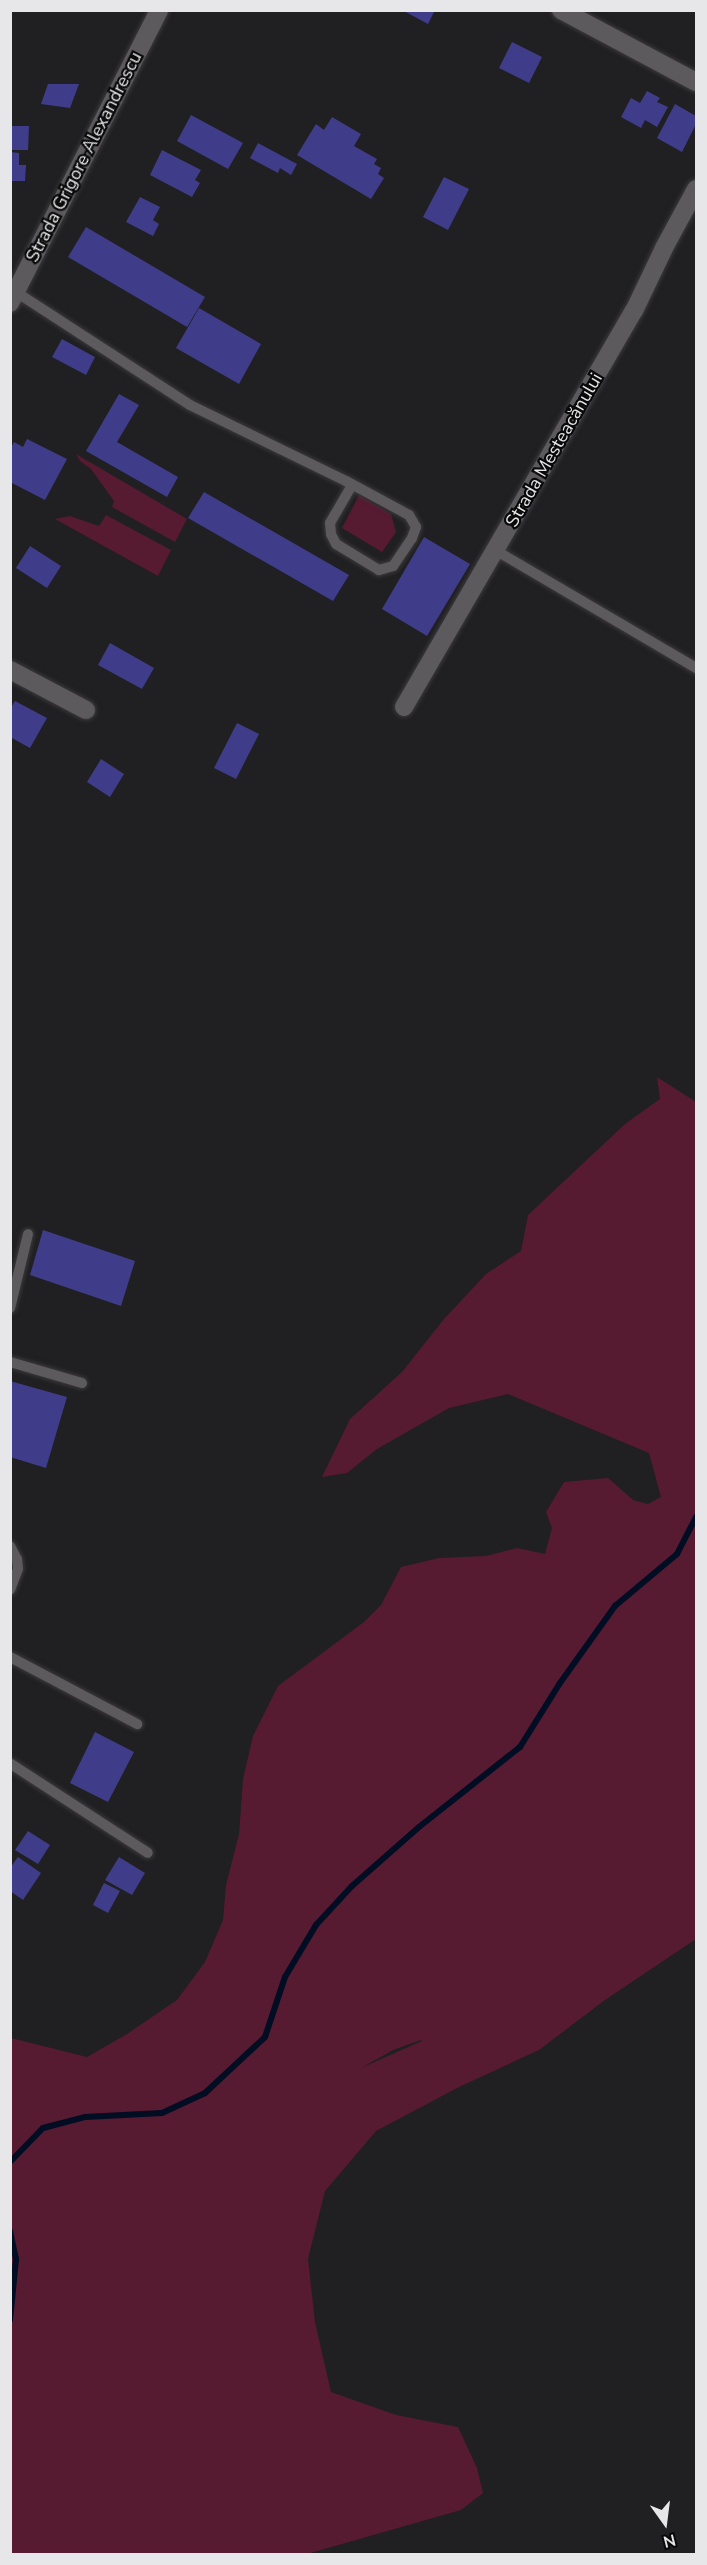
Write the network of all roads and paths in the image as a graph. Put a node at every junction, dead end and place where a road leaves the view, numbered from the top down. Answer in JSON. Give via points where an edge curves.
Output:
{"nodes":[{"id":1,"x":159,"y":10,"type":"edge"},
{"id":2,"x":561,"y":10,"type":"edge"},
{"id":3,"x":696,"y":82,"type":"edge"},
{"id":4,"x":696,"y":189,"type":"edge"},
{"id":5,"x":13,"y":298,"type":"edge"},
{"id":6,"x":352,"y":485,"type":"junction"},
{"id":7,"x":495,"y":550,"type":"junction"},
{"id":8,"x":696,"y":668,"type":"edge"},
{"id":9,"x":10,"y":670,"type":"edge"},
{"id":10,"x":404,"y":706,"type":"dead end"},
{"id":11,"x":86,"y":710,"type":"dead end"},
{"id":12,"x":28,"y":1234,"type":"dead end"},
{"id":13,"x":10,"y":1308,"type":"edge"},
{"id":14,"x":10,"y":1362,"type":"edge"},
{"id":15,"x":82,"y":1383,"type":"dead end"},
{"id":16,"x":10,"y":1546,"type":"edge"},
{"id":17,"x":10,"y":1590,"type":"edge"},
{"id":18,"x":10,"y":1657,"type":"edge"},
{"id":19,"x":137,"y":1724,"type":"dead end"},
{"id":20,"x":11,"y":1765,"type":"edge"},
{"id":21,"x":148,"y":1853,"type":"dead end"}],
"edges":[{"from":1,"to":5,"type":"street","name":"Strada Grigore Alexandrescu"},
{"from":2,"to":3,"type":"street"},
{"from":4,"to":7,"type":"street","name":"Strada Mesteacănului","via":[[634,311]]},
{"from":5,"to":6,"type":"lane","via":[[190,405]]},
{"from":6,"to":6,"type":"lane","via":[[409,515],[416,527],[393,566],[379,570],[336,544],[330,523]]},
{"from":7,"to":8,"type":"lane"},
{"from":7,"to":10,"type":"street","name":"Strada Mesteacănului"},
{"from":9,"to":11,"type":"street"},
{"from":12,"to":13,"type":"lane"},
{"from":14,"to":15,"type":"lane"},
{"from":16,"to":17,"type":"lane","via":[[18,1569]]},
{"from":18,"to":19,"type":"lane"},
{"from":20,"to":21,"type":"lane"}]}
